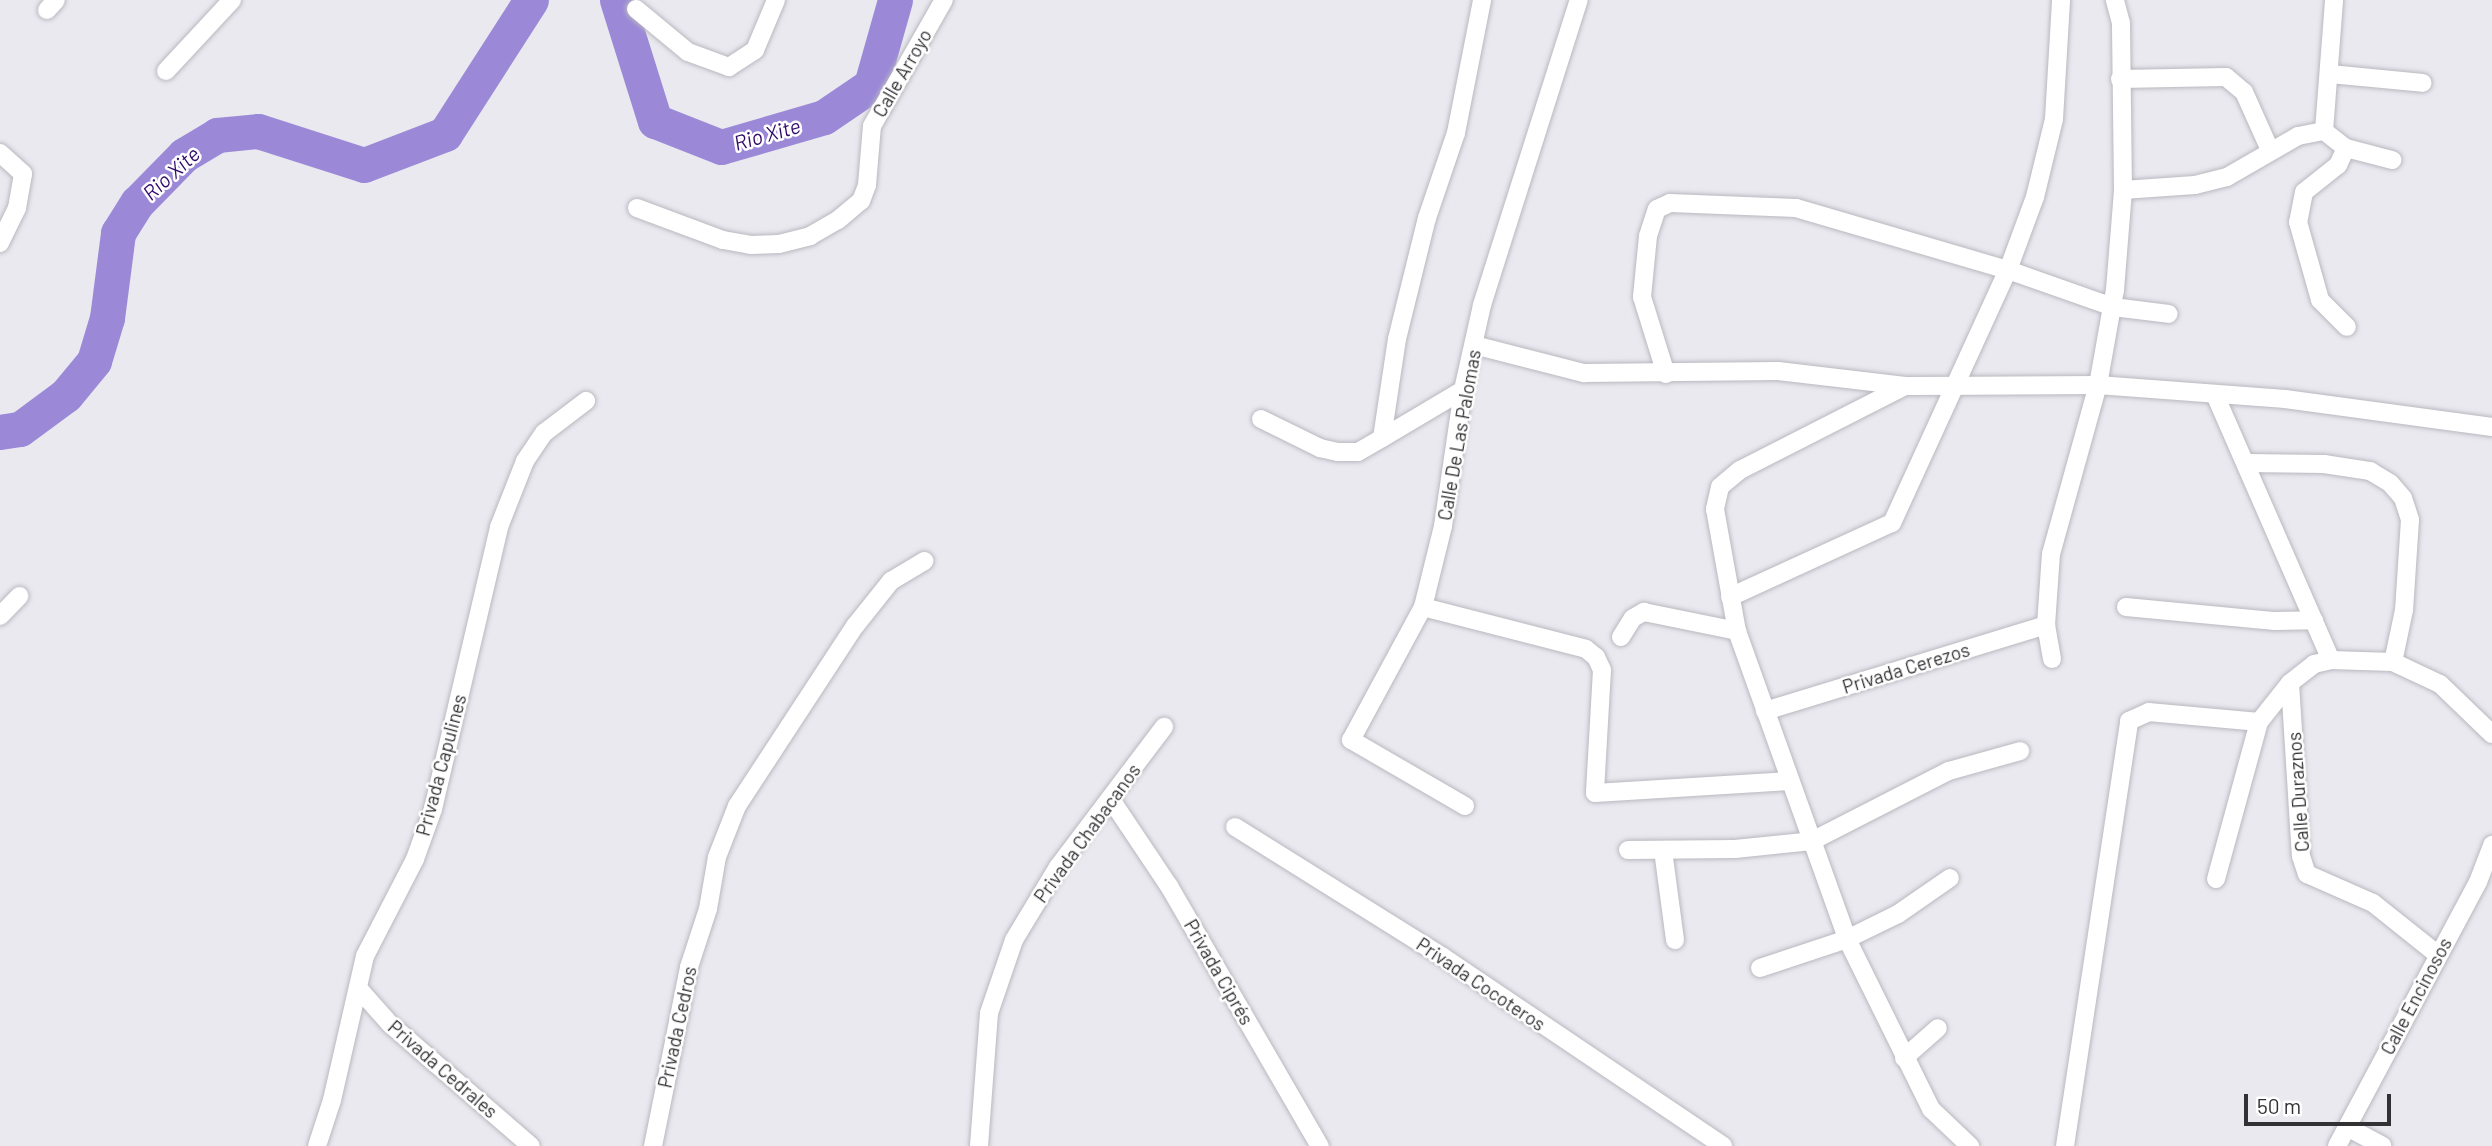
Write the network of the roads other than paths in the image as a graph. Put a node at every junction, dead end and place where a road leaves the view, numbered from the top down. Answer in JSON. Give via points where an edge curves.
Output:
{"nodes":[{"id":1,"x":232,"y":0,"type":"edge"},
{"id":2,"x":776,"y":0,"type":"edge"},
{"id":3,"x":944,"y":0,"type":"edge"},
{"id":4,"x":1482,"y":0,"type":"edge"},
{"id":5,"x":1579,"y":0,"type":"edge"},
{"id":6,"x":2061,"y":0,"type":"edge"},
{"id":7,"x":2115,"y":0,"type":"edge"},
{"id":8,"x":2334,"y":0,"type":"edge"},
{"id":9,"x":636,"y":9,"type":"dead end"},
{"id":10,"x":166,"y":71,"type":"dead end"},
{"id":11,"x":2330,"y":74,"type":"junction"},
{"id":12,"x":2120,"y":79,"type":"junction"},
{"id":13,"x":2423,"y":83,"type":"dead end"},
{"id":14,"x":2324,"y":131,"type":"junction"},
{"id":15,"x":2346,"y":148,"type":"junction"},
{"id":16,"x":2270,"y":150,"type":"junction"},
{"id":17,"x":0,"y":153,"type":"edge"},
{"id":18,"x":2392,"y":160,"type":"dead end"},
{"id":19,"x":2123,"y":190,"type":"junction"},
{"id":20,"x":637,"y":208,"type":"dead end"},
{"id":21,"x":0,"y":243,"type":"edge"},
{"id":22,"x":2008,"y":270,"type":"junction"},
{"id":23,"x":2113,"y":307,"type":"junction"},
{"id":24,"x":2169,"y":314,"type":"dead end"},
{"id":25,"x":2347,"y":327,"type":"dead end"},
{"id":26,"x":1474,"y":345,"type":"junction"},
{"id":27,"x":1666,"y":374,"type":"junction"},
{"id":28,"x":2098,"y":385,"type":"junction"},
{"id":29,"x":1905,"y":387,"type":"junction"},
{"id":30,"x":1951,"y":388,"type":"junction"},
{"id":31,"x":1463,"y":390,"type":"junction"},
{"id":32,"x":2216,"y":397,"type":"junction"},
{"id":33,"x":586,"y":401,"type":"dead end"},
{"id":34,"x":1261,"y":419,"type":"dead end"},
{"id":35,"x":2492,"y":427,"type":"edge"},
{"id":36,"x":1382,"y":438,"type":"junction"},
{"id":37,"x":2247,"y":463,"type":"junction"},
{"id":38,"x":924,"y":561,"type":"dead end"},
{"id":39,"x":19,"y":596,"type":"dead end"},
{"id":40,"x":1730,"y":597,"type":"junction"},
{"id":41,"x":1423,"y":607,"type":"junction"},
{"id":42,"x":2126,"y":607,"type":"dead end"},
{"id":43,"x":0,"y":616,"type":"edge"},
{"id":44,"x":2314,"y":620,"type":"junction"},
{"id":45,"x":2046,"y":625,"type":"junction"},
{"id":46,"x":1737,"y":631,"type":"junction"},
{"id":47,"x":1621,"y":637,"type":"dead end"},
{"id":48,"x":2052,"y":659,"type":"dead end"},
{"id":49,"x":2331,"y":660,"type":"junction"},
{"id":50,"x":2393,"y":662,"type":"junction"},
{"id":51,"x":2290,"y":682,"type":"junction"},
{"id":52,"x":1765,"y":711,"type":"junction"},
{"id":53,"x":2259,"y":722,"type":"junction"},
{"id":54,"x":1164,"y":727,"type":"dead end"},
{"id":55,"x":2492,"y":734,"type":"edge"},
{"id":56,"x":2020,"y":751,"type":"dead end"},
{"id":57,"x":1790,"y":781,"type":"junction"},
{"id":58,"x":1112,"y":801,"type":"junction"},
{"id":59,"x":1465,"y":806,"type":"dead end"},
{"id":60,"x":1235,"y":827,"type":"dead end"},
{"id":61,"x":1812,"y":841,"type":"junction"},
{"id":62,"x":2492,"y":845,"type":"edge"},
{"id":63,"x":1629,"y":850,"type":"dead end"},
{"id":64,"x":1663,"y":850,"type":"junction"},
{"id":65,"x":1950,"y":878,"type":"dead end"},
{"id":66,"x":2216,"y":879,"type":"dead end"},
{"id":67,"x":2485,"y":885,"type":"edge"},
{"id":68,"x":1847,"y":939,"type":"junction"},
{"id":69,"x":1675,"y":940,"type":"dead end"},
{"id":70,"x":2437,"y":954,"type":"junction"},
{"id":71,"x":1760,"y":968,"type":"dead end"},
{"id":72,"x":358,"y":988,"type":"junction"},
{"id":73,"x":1938,"y":1028,"type":"dead end"},
{"id":74,"x":1904,"y":1058,"type":"junction"},
{"id":75,"x":2347,"y":1127,"type":"junction"},
{"id":76,"x":980,"y":1145,"type":"edge"},
{"id":77,"x":317,"y":1146,"type":"edge"},
{"id":78,"x":531,"y":1146,"type":"edge"},
{"id":79,"x":653,"y":1146,"type":"edge"},
{"id":80,"x":1320,"y":1146,"type":"edge"},
{"id":81,"x":1723,"y":1146,"type":"edge"},
{"id":82,"x":1970,"y":1146,"type":"edge"},
{"id":83,"x":2065,"y":1146,"type":"edge"},
{"id":84,"x":2337,"y":1146,"type":"edge"},
{"id":85,"x":2382,"y":1146,"type":"edge"}],
"edges":[{"from":1,"to":10,"type":"street"},
{"from":2,"to":9,"type":"street","via":[[755,50],[738,65],[719,66],[688,52]]},
{"from":3,"to":20,"type":"street","name":"Calle Arroyo","via":[[872,126],[867,186],[861,201],[838,220],[810,236],[751,245],[723,240]]},
{"from":4,"to":36,"type":"street","via":[[1456,133],[1427,218],[1397,339]]},
{"from":5,"to":26,"type":"street","name":"Calle De Las Palomas","via":[[1482,305]]},
{"from":6,"to":22,"type":"street","via":[[2051,131],[2035,197]]},
{"from":7,"to":12,"type":"street","via":[[2121,23]]},
{"from":8,"to":11,"type":"street"},
{"from":11,"to":13,"type":"street"},
{"from":11,"to":14,"type":"street"},
{"from":12,"to":16,"type":"street","via":[[2226,77],[2244,92]]},
{"from":12,"to":19,"type":"street"},
{"from":14,"to":15,"type":"street"},
{"from":14,"to":16,"type":"street","via":[[2298,136]]},
{"from":15,"to":18,"type":"street"},
{"from":15,"to":25,"type":"street","via":[[2338,165],[2304,192],[2298,222],[2320,300]]},
{"from":16,"to":19,"type":"street","via":[[2227,177],[2195,186]]},
{"from":17,"to":21,"type":"street","via":[[23,174],[17,208]]},
{"from":19,"to":23,"type":"street"},
{"from":22,"to":23,"type":"street"},
{"from":22,"to":27,"type":"street","via":[[1796,208],[1670,203],[1657,209],[1648,236],[1642,297]]},
{"from":22,"to":30,"type":"street"},
{"from":23,"to":24,"type":"street"},
{"from":23,"to":28,"type":"street"},
{"from":26,"to":27,"type":"street","via":[[1584,373]]},
{"from":26,"to":31,"type":"street","name":"Calle De Las Palomas"},
{"from":27,"to":29,"type":"street","via":[[1778,370]]},
{"from":28,"to":30,"type":"street"},
{"from":28,"to":32,"type":"street"},
{"from":28,"to":45,"type":"street","via":[[2051,554]]},
{"from":29,"to":30,"type":"street"},
{"from":29,"to":40,"type":"street","via":[[1725,481],[1715,509]]},
{"from":30,"to":40,"type":"street","via":[[1892,523]]},
{"from":31,"to":36,"type":"street"},
{"from":31,"to":41,"type":"street","name":"Calle De Las Palomas","via":[[1443,526]]},
{"from":32,"to":35,"type":"street","via":[[2285,399]]},
{"from":32,"to":37,"type":"street"},
{"from":33,"to":72,"type":"street","name":"Privada Capulines","via":[[544,433],[525,461],[506,507],[433,809],[415,859],[365,956]]},
{"from":34,"to":36,"type":"street","via":[[1338,452],[1358,452]]},
{"from":37,"to":44,"type":"street"},
{"from":37,"to":50,"type":"street","via":[[2324,464],[2370,471],[2403,498],[2409,533],[2404,610]]},
{"from":38,"to":79,"type":"street","name":"Privada Cedros","via":[[891,581],[855,626],[737,806],[717,857],[708,909],[689,967]]},
{"from":39,"to":43,"type":"street"},
{"from":40,"to":46,"type":"street"},
{"from":41,"to":57,"type":"street","via":[[1586,649],[1596,657],[1602,670],[1595,793]]},
{"from":41,"to":59,"type":"street","name":"Calle De Las Palomas","via":[[1351,740]]},
{"from":42,"to":44,"type":"street","via":[[2275,621]]},
{"from":44,"to":49,"type":"street"},
{"from":45,"to":48,"type":"street"},
{"from":45,"to":52,"type":"street","name":"Privada Cerezos"},
{"from":46,"to":47,"type":"street","via":[[1644,612],[1633,618]]},
{"from":46,"to":52,"type":"street"},
{"from":49,"to":50,"type":"street"},
{"from":49,"to":51,"type":"street","via":[[2314,664]]},
{"from":50,"to":55,"type":"street","via":[[2440,684]]},
{"from":51,"to":53,"type":"street"},
{"from":51,"to":70,"type":"street","name":"Calle Duraznos","via":[[2301,856],[2307,874],[2374,903]]},
{"from":52,"to":57,"type":"street"},
{"from":53,"to":66,"type":"street"},
{"from":53,"to":83,"type":"street","via":[[2149,712],[2133,716],[2127,727]]},
{"from":54,"to":58,"type":"street","name":"Privada Chabacanos"},
{"from":56,"to":61,"type":"street","via":[[1948,771]]},
{"from":57,"to":61,"type":"street"},
{"from":58,"to":76,"type":"street","name":"Privada Chabacanos","via":[[1034,904],[997,980],[989,1013]]},
{"from":58,"to":80,"type":"street","name":"Privada Ciprés","via":[[1169,886]]},
{"from":60,"to":81,"type":"street","name":"Privada Cocoteros","via":[[1443,957]]},
{"from":61,"to":64,"type":"street"},
{"from":61,"to":68,"type":"street"},
{"from":62,"to":67,"type":"street","name":"Calle Encinosos"},
{"from":63,"to":64,"type":"street"},
{"from":64,"to":69,"type":"street"},
{"from":65,"to":68,"type":"street","via":[[1898,914]]},
{"from":67,"to":70,"type":"street","name":"Calle Encinosos"},
{"from":68,"to":71,"type":"street"},
{"from":68,"to":74,"type":"street"},
{"from":70,"to":75,"type":"street","name":"Calle Encinosos"},
{"from":72,"to":77,"type":"street","name":"Privada Capulines"},
{"from":72,"to":78,"type":"street","name":"Privada Cedrales","via":[[390,1024]]},
{"from":73,"to":74,"type":"street"},
{"from":74,"to":82,"type":"street","via":[[1931,1109]]},
{"from":75,"to":84,"type":"street","name":"Calle Encinosos"},
{"from":75,"to":85,"type":"street"}]}
